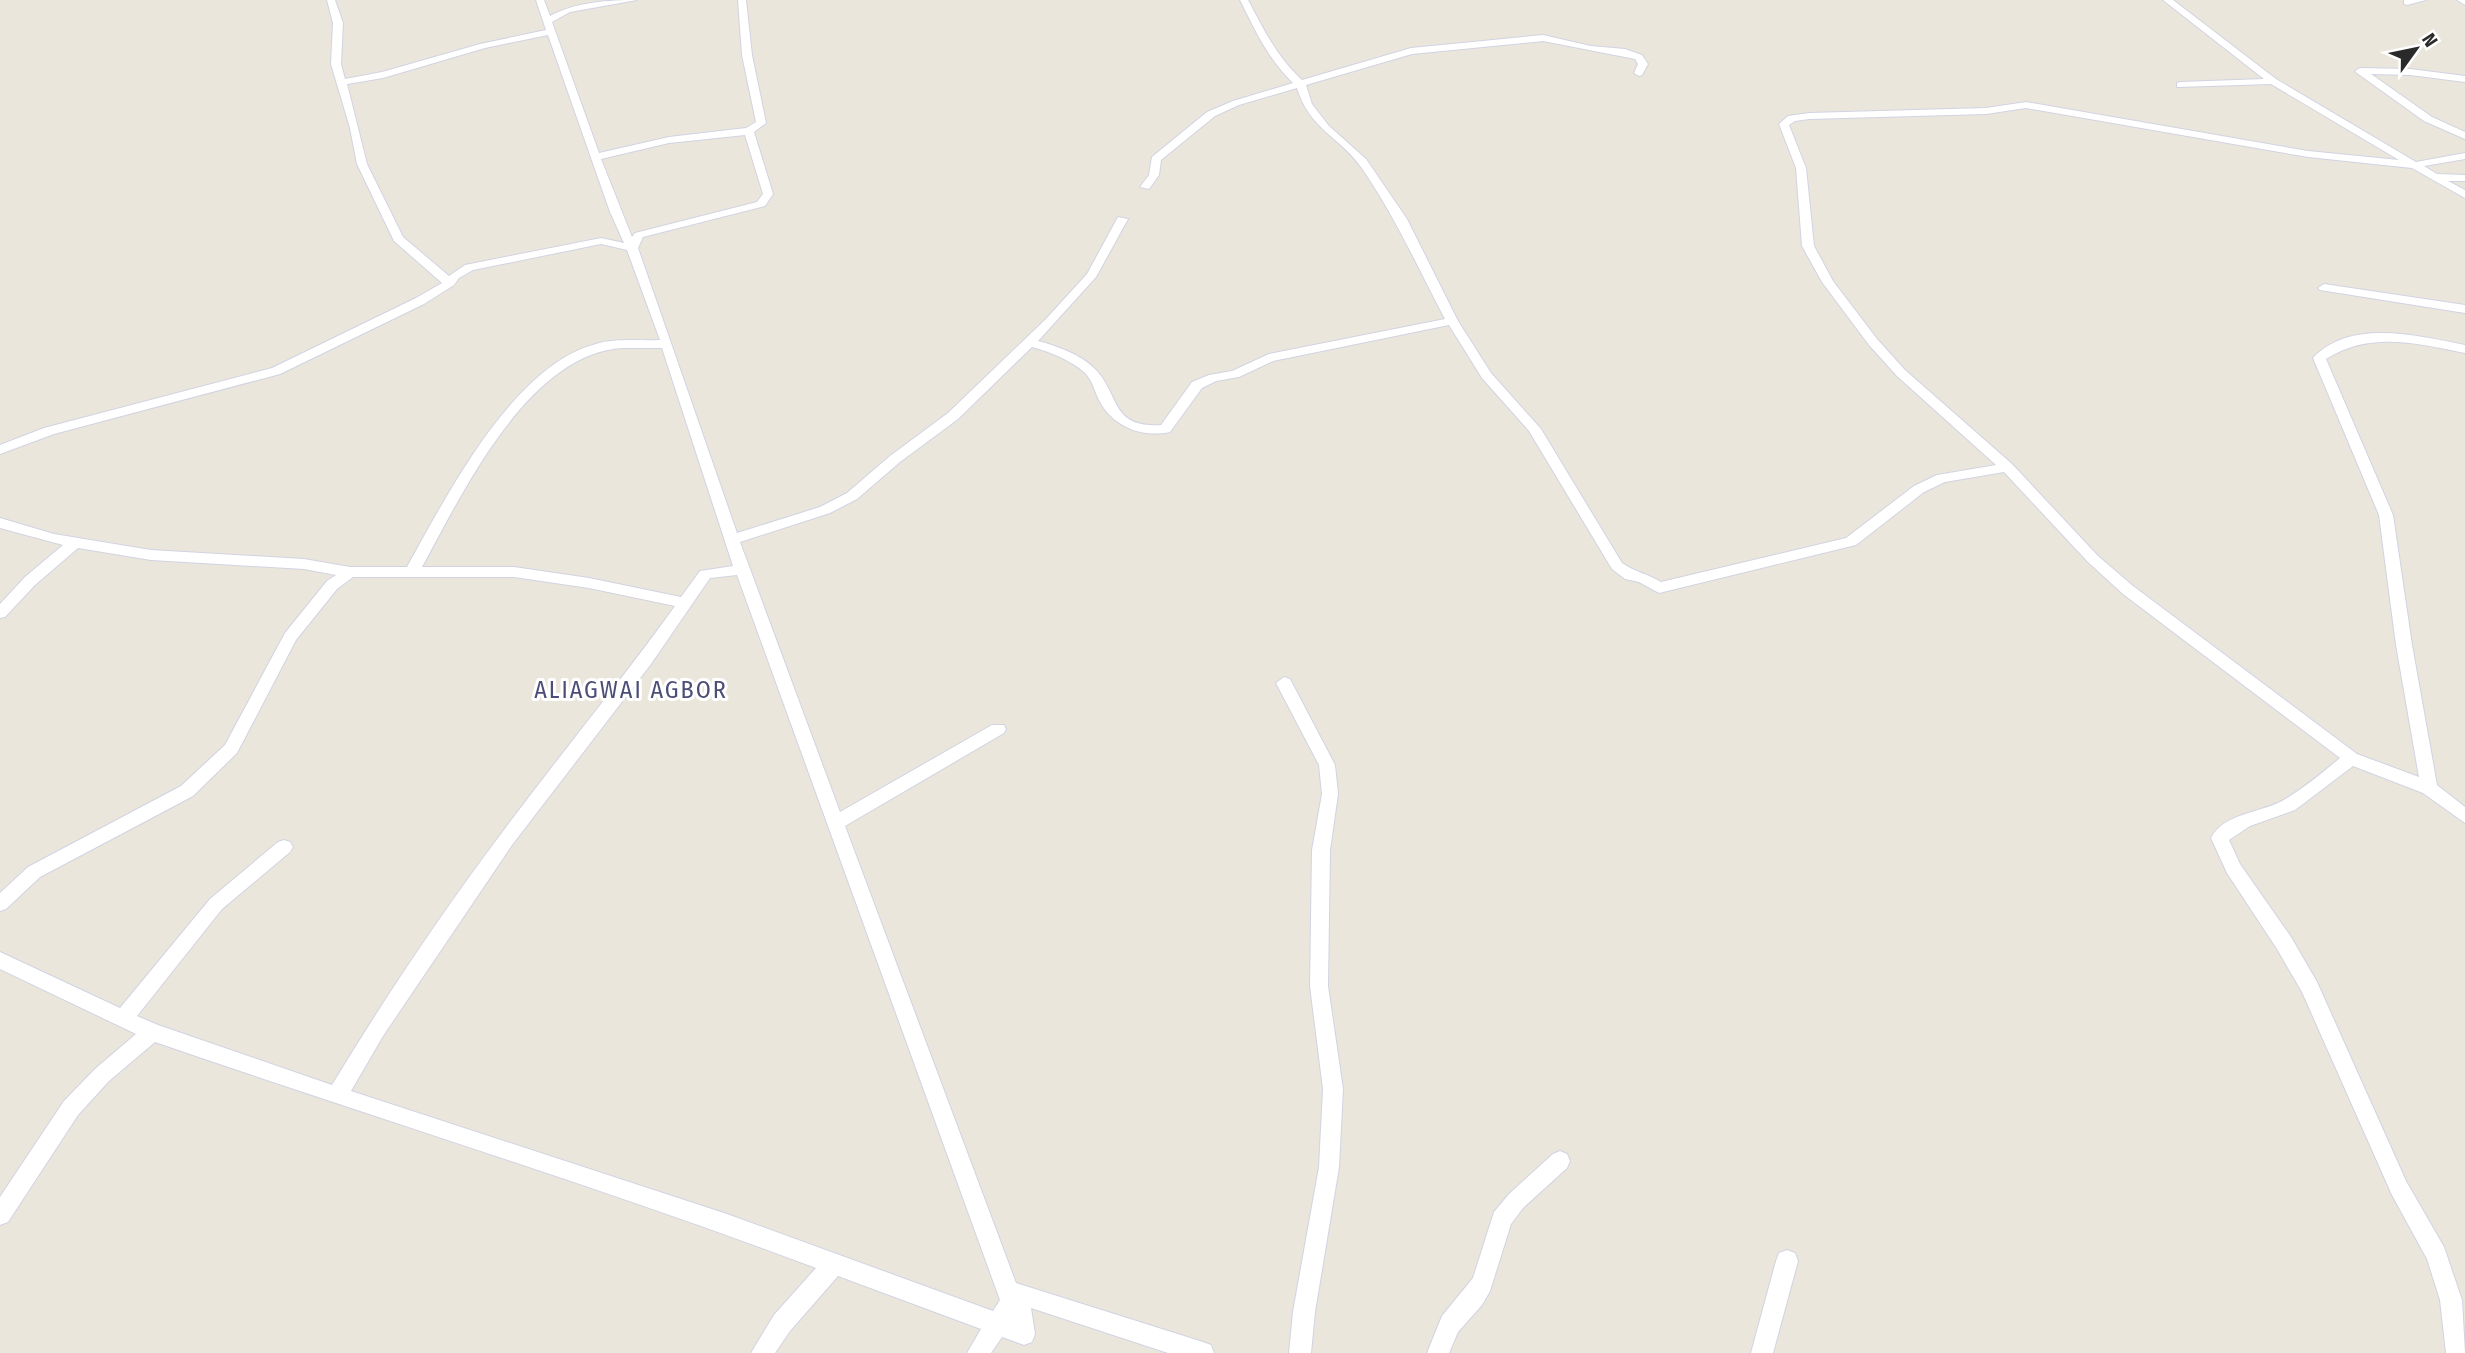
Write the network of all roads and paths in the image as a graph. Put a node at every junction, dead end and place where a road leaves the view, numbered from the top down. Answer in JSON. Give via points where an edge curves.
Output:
{"nodes":[{"id":1,"x":331,"y":0,"type":"edge"},
{"id":2,"x":540,"y":0,"type":"edge"},
{"id":3,"x":633,"y":0,"type":"edge"},
{"id":4,"x":742,"y":0,"type":"edge"},
{"id":5,"x":1244,"y":0,"type":"edge"},
{"id":6,"x":2167,"y":0,"type":"edge"},
{"id":7,"x":2422,"y":0,"type":"edge"},
{"id":8,"x":2407,"y":2,"type":"dead end"},
{"id":9,"x":549,"y":26,"type":"junction"},
{"id":10,"x":1639,"y":73,"type":"dead end"},
{"id":11,"x":2465,"y":79,"type":"edge"},
{"id":12,"x":2273,"y":81,"type":"junction"},
{"id":13,"x":342,"y":82,"type":"junction"},
{"id":14,"x":1301,"y":85,"type":"junction"},
{"id":15,"x":2180,"y":85,"type":"dead end"},
{"id":16,"x":749,"y":131,"type":"junction"},
{"id":17,"x":2465,"y":136,"type":"edge"},
{"id":18,"x":2465,"y":156,"type":"edge"},
{"id":19,"x":595,"y":157,"type":"junction"},
{"id":20,"x":2415,"y":165,"type":"junction"},
{"id":21,"x":2438,"y":177,"type":"junction"},
{"id":22,"x":2465,"y":178,"type":"edge"},
{"id":23,"x":1145,"y":187,"type":"dead end"},
{"id":24,"x":2465,"y":195,"type":"edge"},
{"id":25,"x":1122,"y":219,"type":"dead end"},
{"id":26,"x":632,"y":248,"type":"junction"},
{"id":27,"x":450,"y":284,"type":"junction"},
{"id":28,"x":2324,"y":288,"type":"dead end"},
{"id":29,"x":2465,"y":309,"type":"edge"},
{"id":30,"x":1452,"y":321,"type":"junction"},
{"id":31,"x":1028,"y":342,"type":"junction"},
{"id":32,"x":667,"y":344,"type":"junction"},
{"id":33,"x":2465,"y":349,"type":"edge"},
{"id":34,"x":0,"y":450,"type":"edge"},
{"id":35,"x":2007,"y":467,"type":"junction"},
{"id":36,"x":0,"y":523,"type":"edge"},
{"id":37,"x":733,"y":539,"type":"junction"},
{"id":38,"x":75,"y":543,"type":"junction"},
{"id":39,"x":413,"y":570,"type":"junction"},
{"id":40,"x":742,"y":570,"type":"junction"},
{"id":41,"x":350,"y":572,"type":"junction"},
{"id":42,"x":683,"y":603,"type":"junction"},
{"id":43,"x":0,"y":613,"type":"edge"},
{"id":44,"x":1284,"y":682,"type":"dead end"},
{"id":45,"x":998,"y":729,"type":"dead end"},
{"id":46,"x":2351,"y":758,"type":"junction"},
{"id":47,"x":2429,"y":788,"type":"junction"},
{"id":48,"x":2465,"y":816,"type":"edge"},
{"id":49,"x":835,"y":822,"type":"junction"},
{"id":50,"x":284,"y":847,"type":"dead end"},
{"id":51,"x":0,"y":904,"type":"edge"},
{"id":52,"x":0,"y":960,"type":"edge"},
{"id":53,"x":124,"y":1017,"type":"junction"},
{"id":54,"x":152,"y":1032,"type":"junction"},
{"id":55,"x":337,"y":1096,"type":"junction"},
{"id":56,"x":1560,"y":1161,"type":"dead end"},
{"id":57,"x":0,"y":1215,"type":"edge"},
{"id":58,"x":1787,"y":1261,"type":"dead end"},
{"id":59,"x":833,"y":1265,"type":"junction"},
{"id":60,"x":1018,"y":1293,"type":"junction"},
{"id":61,"x":1024,"y":1334,"type":"junction"},
{"id":62,"x":762,"y":1353,"type":"edge"},
{"id":63,"x":978,"y":1353,"type":"edge"},
{"id":64,"x":1202,"y":1353,"type":"edge"},
{"id":65,"x":1300,"y":1353,"type":"edge"},
{"id":66,"x":1438,"y":1353,"type":"edge"},
{"id":67,"x":1762,"y":1353,"type":"edge"},
{"id":68,"x":2457,"y":1353,"type":"edge"}],
"edges":[{"from":1,"to":13,"type":"street","via":[[338,23],[336,64]]},
{"from":2,"to":9,"type":"street"},
{"from":3,"to":9,"type":"street","via":[[568,10]]},
{"from":4,"to":16,"type":"street","via":[[761,123]]},
{"from":5,"to":14,"type":"street","via":[[1268,47]]},
{"from":6,"to":12,"type":"street"},
{"from":7,"to":8,"type":"street"},
{"from":9,"to":13,"type":"street","via":[[383,75]]},
{"from":9,"to":19,"type":"street"},
{"from":10,"to":14,"type":"street","via":[[1643,64],[1639,57],[1626,52],[1528,38],[1411,51]]},
{"from":11,"to":17,"type":"street","via":[[2360,71],[2428,119]]},
{"from":12,"to":15,"type":"street"},
{"from":12,"to":20,"type":"street"},
{"from":13,"to":27,"type":"street","via":[[362,164],[398,239]]},
{"from":14,"to":23,"type":"street","via":[[1211,114],[1156,159],[1154,175]]},
{"from":14,"to":30,"type":"street","via":[[1313,112],[1362,161],[1401,219]]},
{"from":16,"to":19,"type":"street","via":[[669,140]]},
{"from":16,"to":26,"type":"street","via":[[768,194],[761,204],[639,235]]},
{"from":18,"to":20,"type":"street"},
{"from":19,"to":26,"type":"street"},
{"from":20,"to":21,"type":"street"},
{"from":20,"to":35,"type":"street","via":[[2308,154],[2026,105],[1986,111],[1792,118],[1784,124],[1801,168],[1808,246],[1828,282],[1901,373]]},
{"from":21,"to":22,"type":"street"},
{"from":21,"to":24,"type":"street"},
{"from":25,"to":31,"type":"street","via":[[1092,275]]},
{"from":26,"to":27,"type":"street","via":[[601,241],[469,267]]},
{"from":26,"to":32,"type":"street"},
{"from":27,"to":34,"type":"street","via":[[276,370],[49,431]]},
{"from":28,"to":29,"type":"street"},
{"from":30,"to":31,"type":"street","via":[[1269,358],[1235,374],[1213,378],[1196,385],[1165,429],[1150,432],[1132,426],[1110,408],[1090,371],[1048,347]]},
{"from":30,"to":35,"type":"street","via":[[1486,374],[1534,429],[1617,566],[1658,588],[1851,542],[1919,489],[1942,478]]},
{"from":31,"to":37,"type":"street","via":[[993,381],[852,496],[825,510]]},
{"from":32,"to":37,"type":"street"},
{"from":32,"to":39,"type":"street","via":[[597,347],[571,359],[537,385],[461,482]]},
{"from":33,"to":47,"type":"street","via":[[2367,337],[2333,346],[2319,358],[2386,515]]},
{"from":35,"to":46,"type":"street","via":[[2128,590]]},
{"from":36,"to":38,"type":"street"},
{"from":37,"to":40,"type":"street"},
{"from":38,"to":41,"type":"street","via":[[151,555],[304,564]]},
{"from":38,"to":43,"type":"street"},
{"from":39,"to":41,"type":"street"},
{"from":39,"to":42,"type":"street","via":[[514,572]]},
{"from":40,"to":42,"type":"street","via":[[705,574]]},
{"from":40,"to":49,"type":"street"},
{"from":41,"to":51,"type":"street","via":[[332,585],[290,637],[231,749],[196,783],[34,872]]},
{"from":42,"to":55,"type":"street","via":[[646,660],[506,840],[376,1030]]},
{"from":44,"to":65,"type":"street","via":[[1327,765],[1330,794],[1321,850],[1319,986],[1333,1089],[1329,1167]]},
{"from":45,"to":49,"type":"street"},
{"from":46,"to":47,"type":"street"},
{"from":46,"to":68,"type":"street","via":[[2305,795],[2268,815],[2232,824],[2220,838],[2233,868],[2310,988],[2399,1188],[2436,1255],[2451,1300]]},
{"from":47,"to":48,"type":"street"},
{"from":49,"to":61,"type":"street"},
{"from":50,"to":53,"type":"street","via":[[216,904]]},
{"from":52,"to":53,"type":"street"},
{"from":53,"to":54,"type":"street"},
{"from":54,"to":55,"type":"street"},
{"from":54,"to":57,"type":"street","via":[[71,1108]]},
{"from":55,"to":59,"type":"street","via":[[727,1224]]},
{"from":56,"to":66,"type":"street","via":[[1502,1219],[1482,1283],[1450,1324]]},
{"from":58,"to":67,"type":"street"},
{"from":59,"to":61,"type":"street"},
{"from":59,"to":62,"type":"street"},
{"from":60,"to":61,"type":"street"},
{"from":60,"to":63,"type":"street"},
{"from":60,"to":64,"type":"street"}]}
